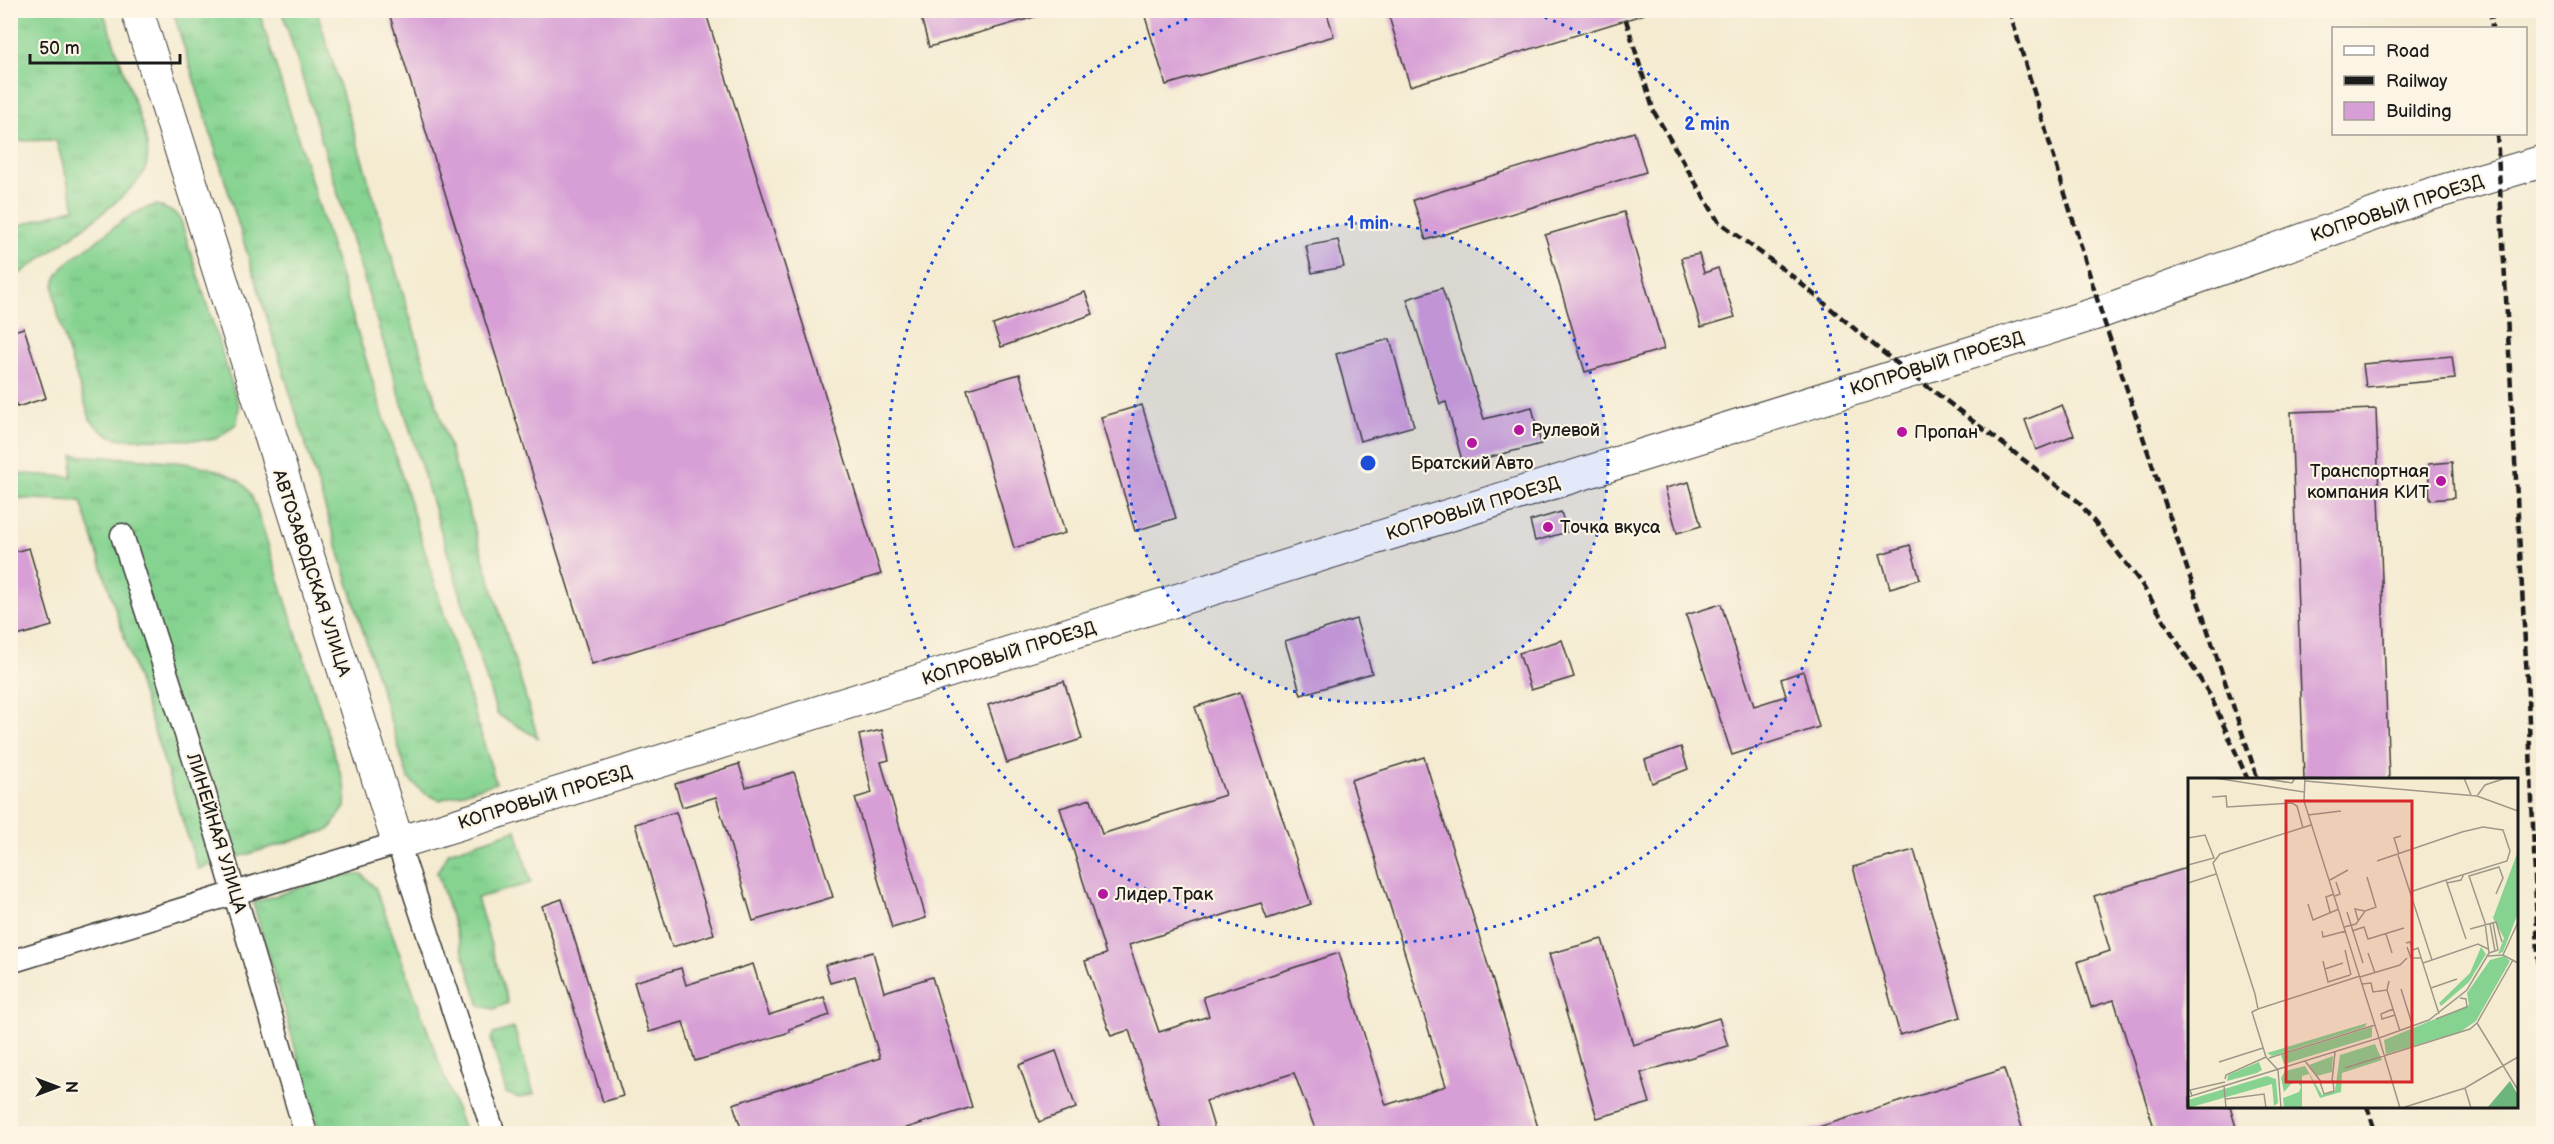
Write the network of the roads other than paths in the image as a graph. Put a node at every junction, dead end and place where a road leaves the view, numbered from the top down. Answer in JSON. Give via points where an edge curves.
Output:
{"nodes":[{"id":1,"x":136,"y":10,"type":"edge"},
{"id":2,"x":2544,"y":161,"type":"edge"},
{"id":3,"x":122,"y":535,"type":"dead end"},
{"id":4,"x":398,"y":843,"type":"junction"},
{"id":5,"x":236,"y":894,"type":"junction"},
{"id":6,"x":10,"y":962,"type":"edge"},
{"id":7,"x":306,"y":1134,"type":"edge"},
{"id":8,"x":494,"y":1134,"type":"edge"}],
"edges":[{"from":1,"to":4,"type":"main road","name":"АВТОЗАВОДСКАЯ УЛИЦА"},
{"from":2,"to":4,"type":"main road","name":"КОПРОВЫЙ ПРОЕЗД","via":[[2428,195],[2090,315]]},
{"from":3,"to":5,"type":"street","name":"ЛИНЕЙНАЯ УЛИЦА"},
{"from":4,"to":5,"type":"street"},
{"from":4,"to":8,"type":"street","name":"АВТОЗАВОДСКАЯ УЛИЦА"},
{"from":5,"to":6,"type":"street"},
{"from":5,"to":7,"type":"street","name":"ЛИНЕЙНАЯ УЛИЦА"}]}
